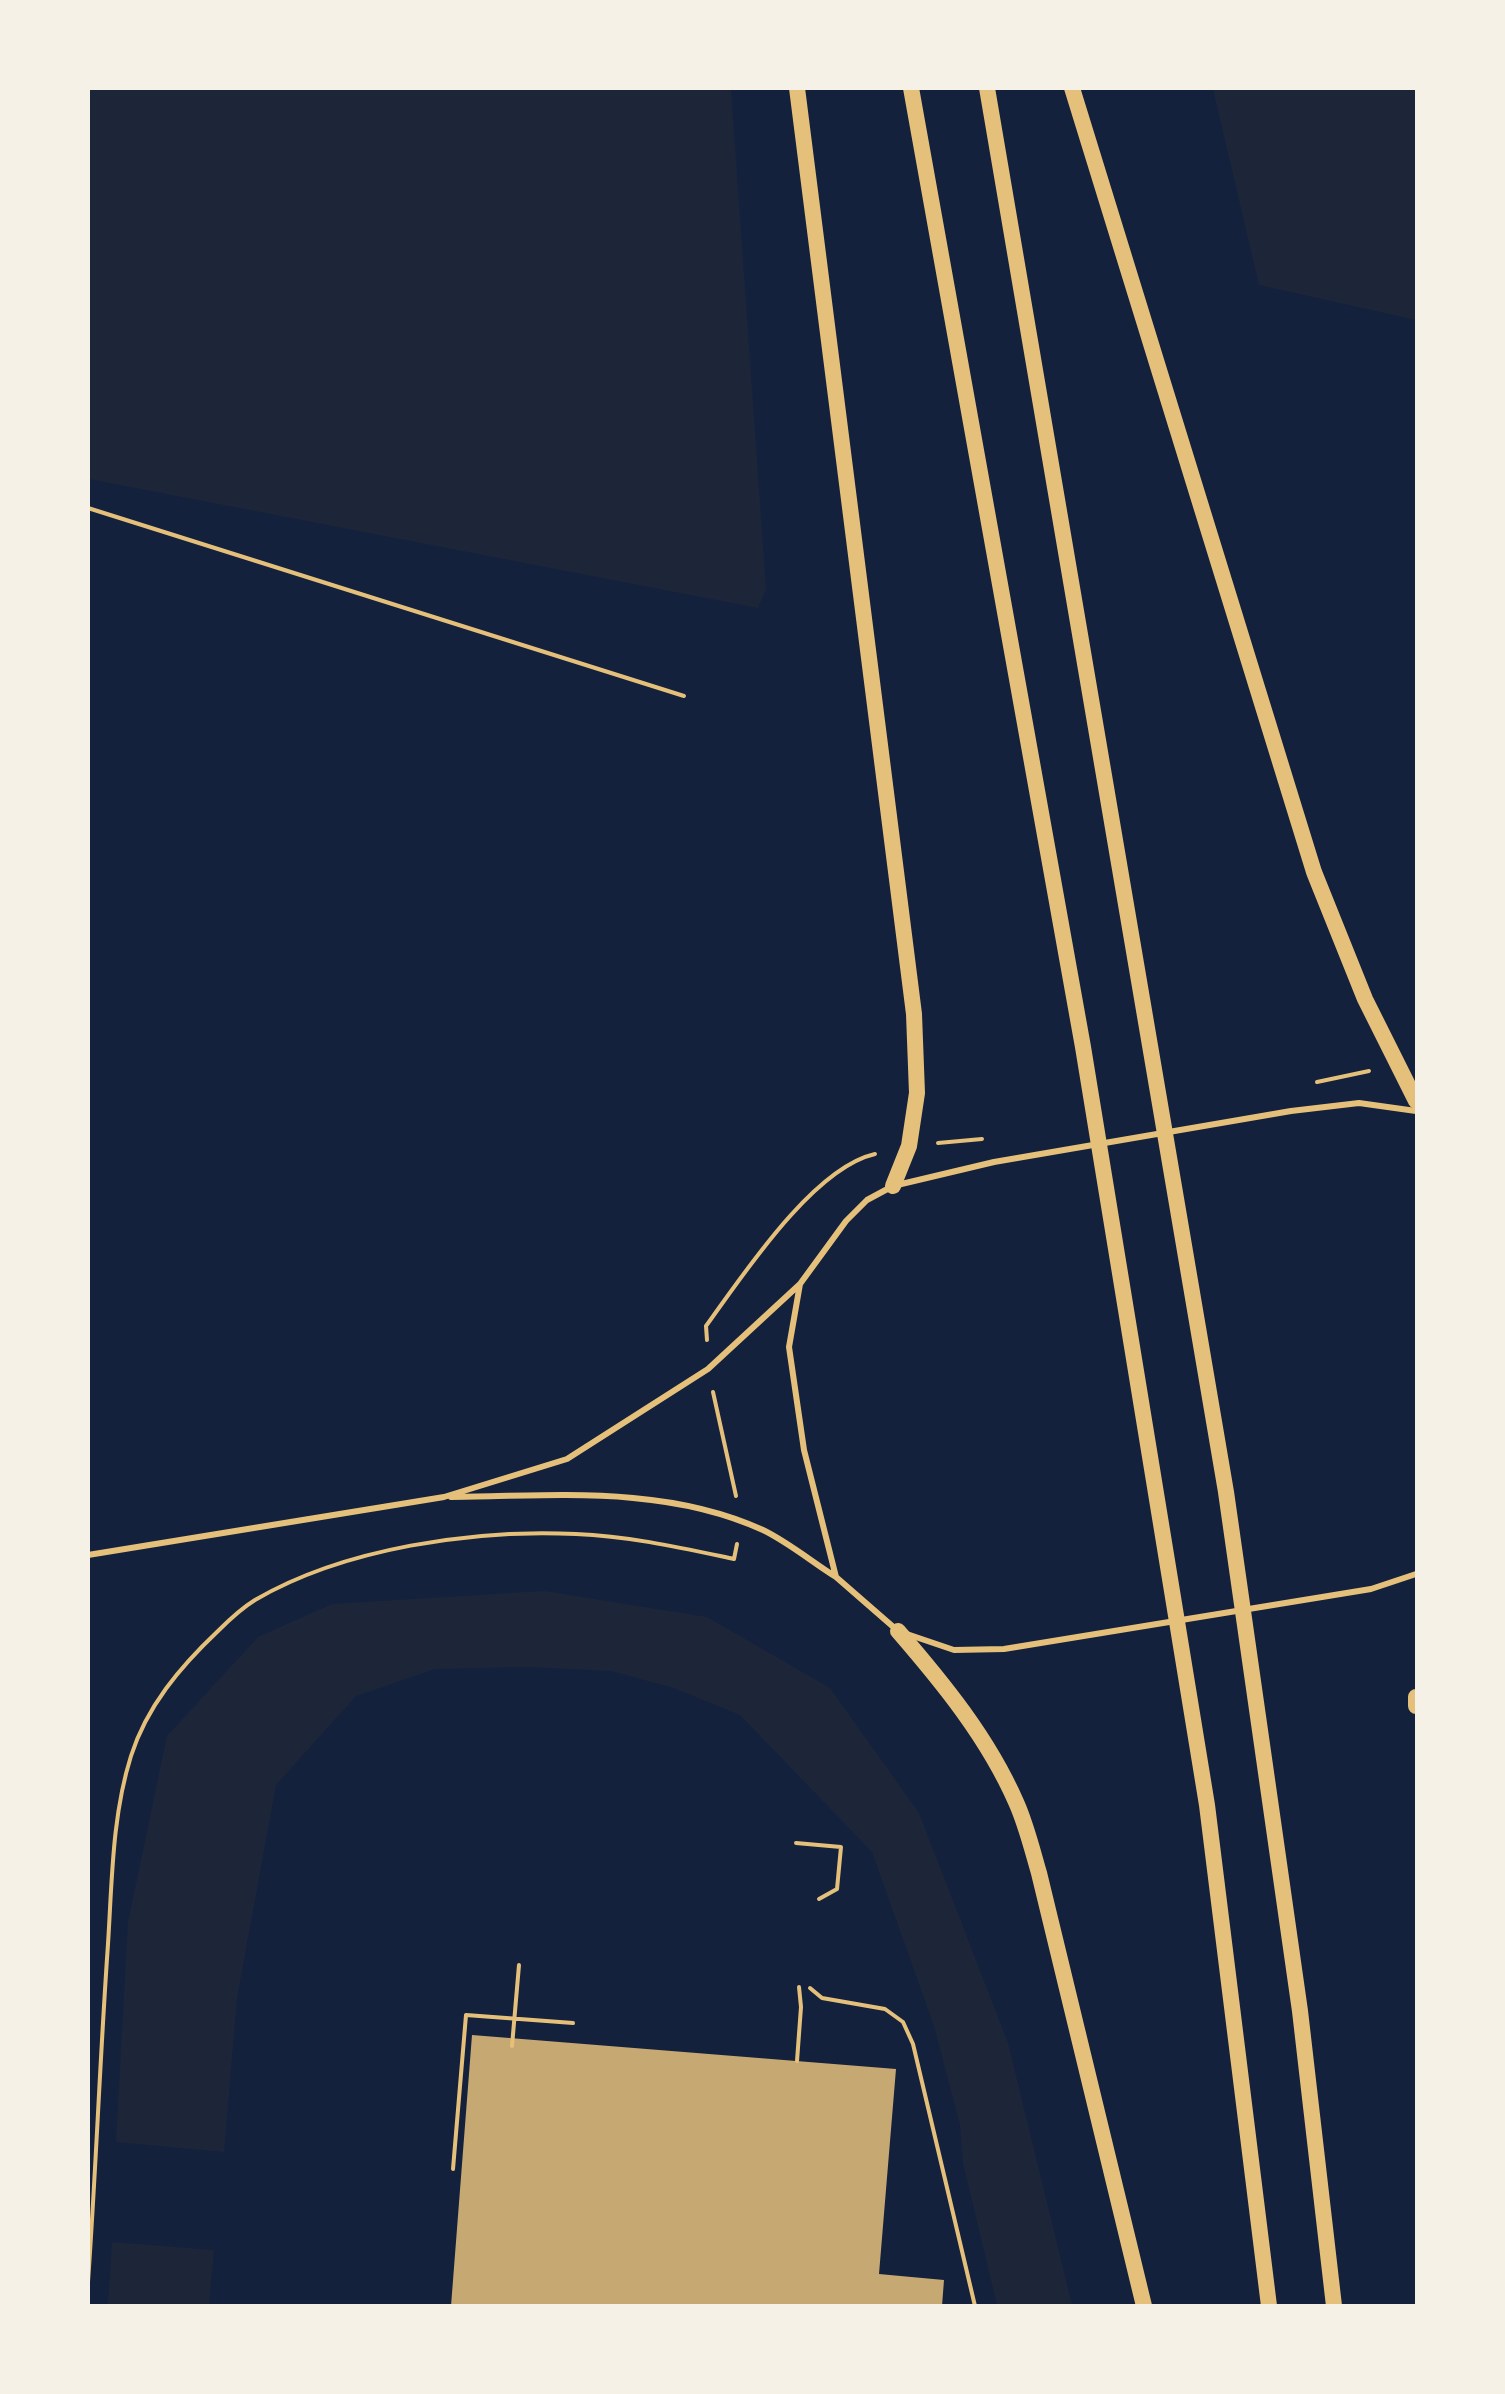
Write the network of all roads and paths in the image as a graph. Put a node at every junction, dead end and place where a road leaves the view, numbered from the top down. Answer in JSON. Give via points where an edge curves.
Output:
{"nodes":[{"id":1,"x":797,"y":88,"type":"edge"},
{"id":2,"x":911,"y":88,"type":"edge"},
{"id":3,"x":987,"y":88,"type":"edge"},
{"id":4,"x":1072,"y":88,"type":"edge"},
{"id":5,"x":88,"y":508,"type":"edge"},
{"id":6,"x":684,"y":696,"type":"dead end"},
{"id":7,"x":1398,"y":1065,"type":"junction"},
{"id":8,"x":1310,"y":1084,"type":"dead end"},
{"id":9,"x":1416,"y":1101,"type":"edge"},
{"id":10,"x":1416,"y":1111,"type":"edge"},
{"id":11,"x":893,"y":1186,"type":"junction"},
{"id":12,"x":800,"y":1284,"type":"junction"},
{"id":13,"x":708,"y":1369,"type":"junction"},
{"id":14,"x":444,"y":1497,"type":"junction"},
{"id":15,"x":741,"y":1521,"type":"junction"},
{"id":16,"x":88,"y":1555,"type":"edge"},
{"id":17,"x":1416,"y":1574,"type":"edge"},
{"id":18,"x":836,"y":1577,"type":"junction"},
{"id":19,"x":898,"y":1630,"type":"junction"},
{"id":20,"x":1416,"y":1697,"type":"edge"},
{"id":21,"x":1416,"y":1706,"type":"edge"},
{"id":22,"x":796,"y":1842,"type":"dead end"},
{"id":23,"x":819,"y":1899,"type":"dead end"},
{"id":24,"x":519,"y":1965,"type":"dead end"},
{"id":25,"x":799,"y":1987,"type":"dead end"},
{"id":26,"x":810,"y":1988,"type":"dead end"},
{"id":27,"x":515,"y":2018,"type":"junction"},
{"id":28,"x":573,"y":2023,"type":"dead end"},
{"id":29,"x":512,"y":2046,"type":"dead end"},
{"id":30,"x":797,"y":2061,"type":"dead end"},
{"id":31,"x":453,"y":2169,"type":"dead end"},
{"id":32,"x":88,"y":2282,"type":"edge"},
{"id":33,"x":975,"y":2306,"type":"edge"},
{"id":34,"x":1144,"y":2306,"type":"edge"},
{"id":35,"x":1269,"y":2306,"type":"edge"},
{"id":36,"x":1334,"y":2306,"type":"edge"}],
"edges":[{"from":1,"to":11,"type":"highway","via":[[914,1014],[917,1093],[909,1146]]},
{"from":2,"to":35,"type":"highway","via":[[1083,1047],[1207,1805]]},
{"from":3,"to":36,"type":"highway","via":[[1226,1492],[1300,2010]]},
{"from":4,"to":7,"type":"highway","via":[[1314,872],[1365,999]]},
{"from":5,"to":6,"type":"path"},
{"from":7,"to":8,"type":"path"},
{"from":7,"to":9,"type":"highway"},
{"from":10,"to":11,"type":"street","via":[[1359,1103],[1291,1111],[994,1162]]},
{"from":11,"to":12,"type":"street","via":[[867,1200],[846,1221]]},
{"from":12,"to":13,"type":"street"},
{"from":12,"to":18,"type":"street","via":[[789,1347],[804,1450]]},
{"from":13,"to":14,"type":"street","via":[[567,1459]]},
{"from":13,"to":15,"type":"path"},
{"from":14,"to":15,"type":"street","via":[[605,1495],[673,1503]]},
{"from":14,"to":16,"type":"street"},
{"from":15,"to":18,"type":"street","via":[[765,1531]]},
{"from":15,"to":32,"type":"path","via":[[734,1559],[628,1539],[524,1533],[445,1541],[333,1565],[252,1601],[199,1649],[159,1697],[143,1724],[122,1792],[104,1997]]},
{"from":17,"to":19,"type":"street","via":[[1371,1589],[1004,1649],[954,1650]]},
{"from":18,"to":19,"type":"street"},
{"from":19,"to":34,"type":"highway","via":[[944,1683],[1016,1802],[1039,1873]]},
{"from":20,"to":21,"type":"highway"},
{"from":22,"to":23,"type":"path","via":[[841,1847],[837,1889]]},
{"from":24,"to":27,"type":"path"},
{"from":25,"to":30,"type":"path"},
{"from":26,"to":33,"type":"path","via":[[822,1998],[885,2010],[903,2022],[913,2044]]},
{"from":27,"to":28,"type":"path"},
{"from":27,"to":29,"type":"path"},
{"from":27,"to":31,"type":"path","via":[[466,2014]]}]}
